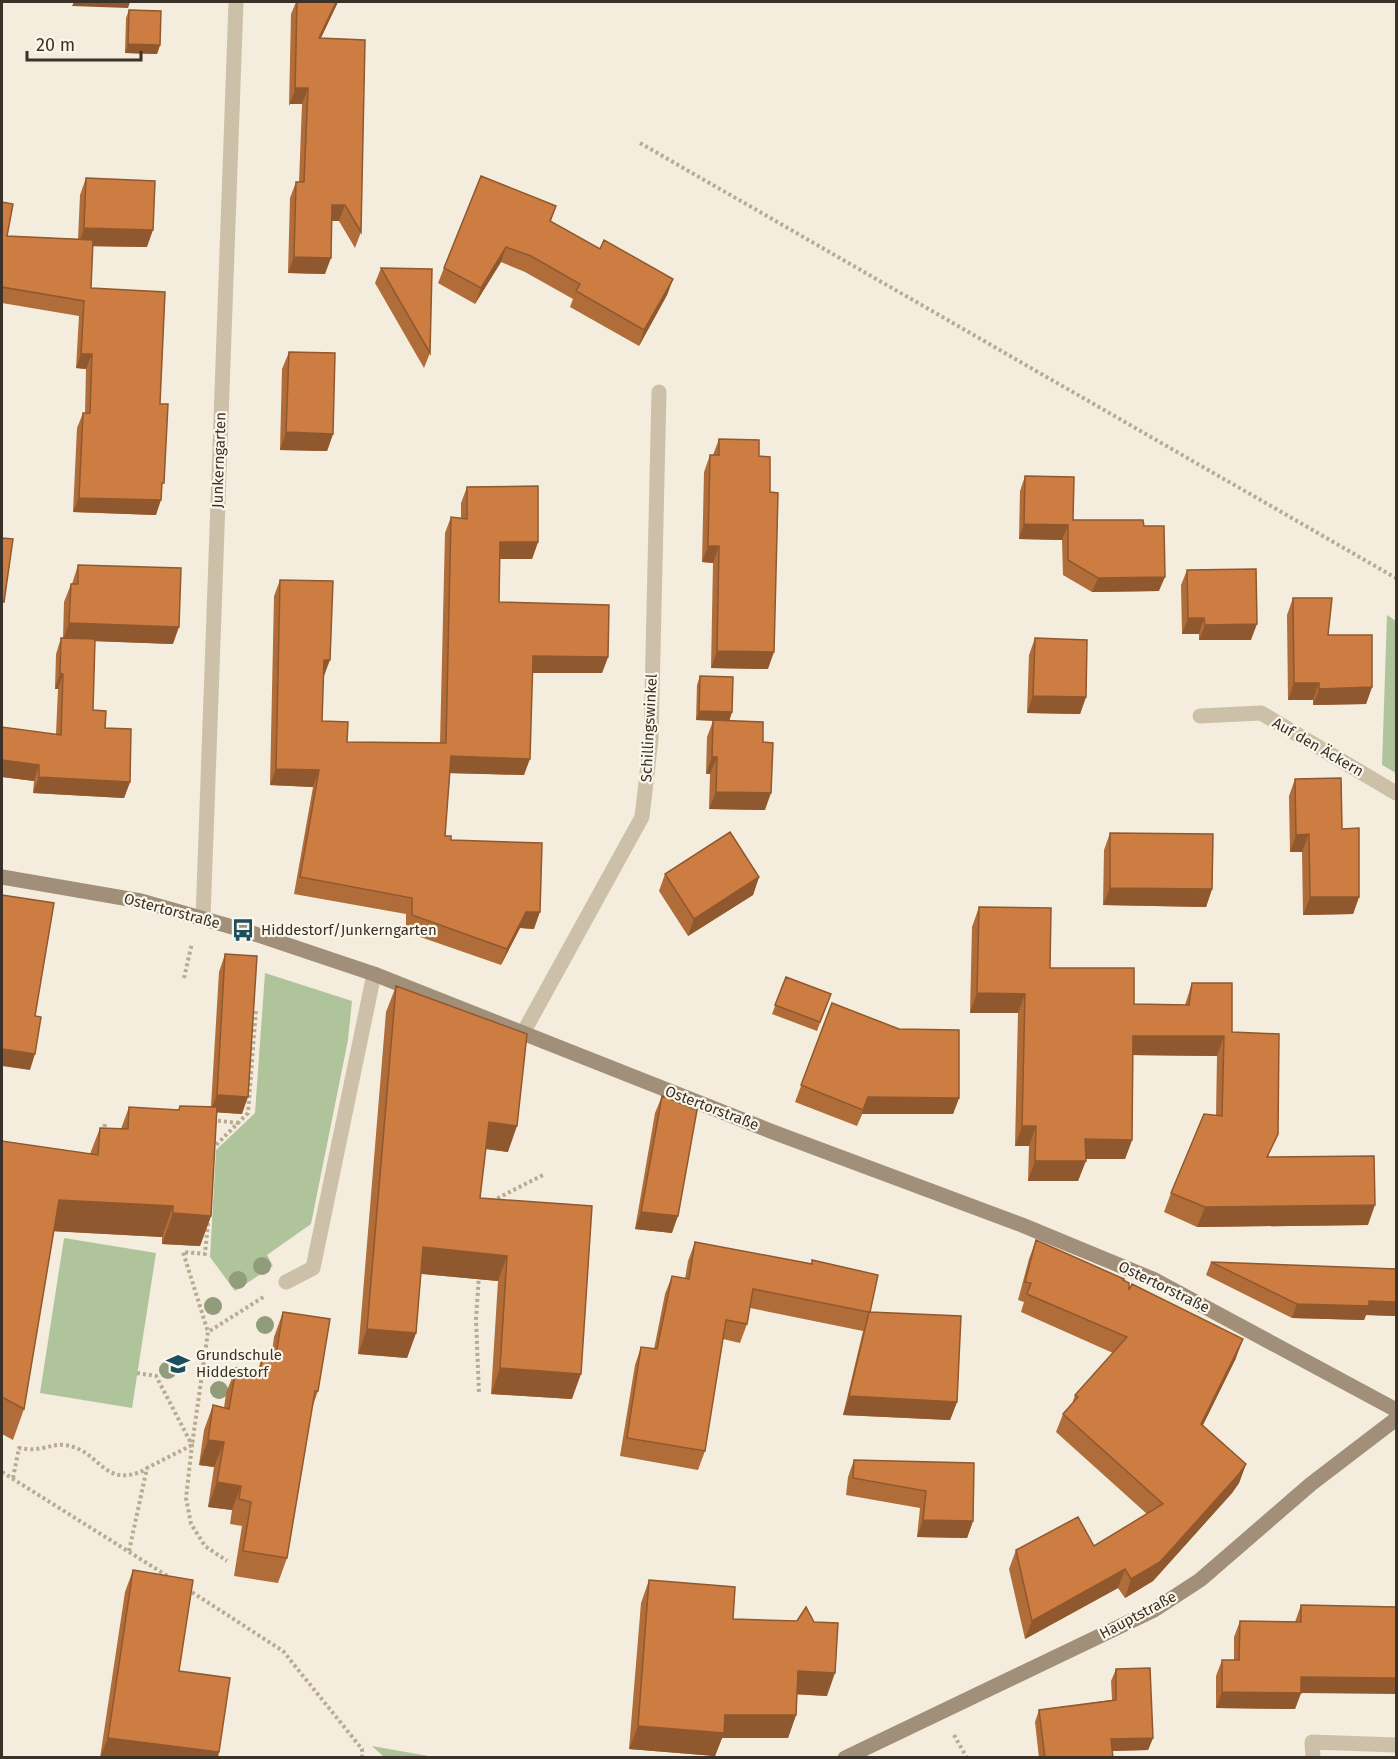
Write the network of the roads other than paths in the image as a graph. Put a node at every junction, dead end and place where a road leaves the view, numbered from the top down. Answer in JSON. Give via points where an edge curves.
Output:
{"nodes":[{"id":1,"x":236,"y":2,"type":"edge"},
{"id":2,"x":658,"y":392,"type":"dead end"},
{"id":3,"x":1200,"y":716,"type":"dead end"},
{"id":4,"x":1396,"y":793,"type":"edge"},
{"id":5,"x":2,"y":877,"type":"edge"},
{"id":6,"x":203,"y":919,"type":"junction"},
{"id":7,"x":374,"y":974,"type":"junction"},
{"id":8,"x":523,"y":1033,"type":"junction"},
{"id":9,"x":286,"y":1282,"type":"road end"},
{"id":10,"x":1396,"y":1410,"type":"edge"},
{"id":11,"x":1396,"y":1419,"type":"edge"},
{"id":12,"x":1396,"y":1745,"type":"edge"},
{"id":13,"x":845,"y":1758,"type":"edge"},
{"id":14,"x":1312,"y":1758,"type":"edge"}],
"edges":[{"from":1,"to":6,"type":"street","name":"Junkerngarten"},
{"from":2,"to":8,"type":"street","name":"Schillingswinkel","via":[[651,739],[642,817]]},
{"from":3,"to":4,"type":"street","name":"Auf den Äckern","via":[[1261,713]]},
{"from":5,"to":6,"type":"street","name":"Ostertorstraße","via":[[141,901]]},
{"from":6,"to":7,"type":"street","name":"Ostertorstraße"},
{"from":7,"to":8,"type":"street","name":"Ostertorstraße"},
{"from":7,"to":9,"type":"street","via":[[313,1268]]},
{"from":8,"to":10,"type":"street","name":"Ostertorstraße","via":[[1155,1280]]},
{"from":11,"to":13,"type":"street","name":"Hauptstraße","via":[[1311,1484],[1200,1580],[1154,1610]]},
{"from":12,"to":14,"type":"street","via":[[1312,1742]]}]}
